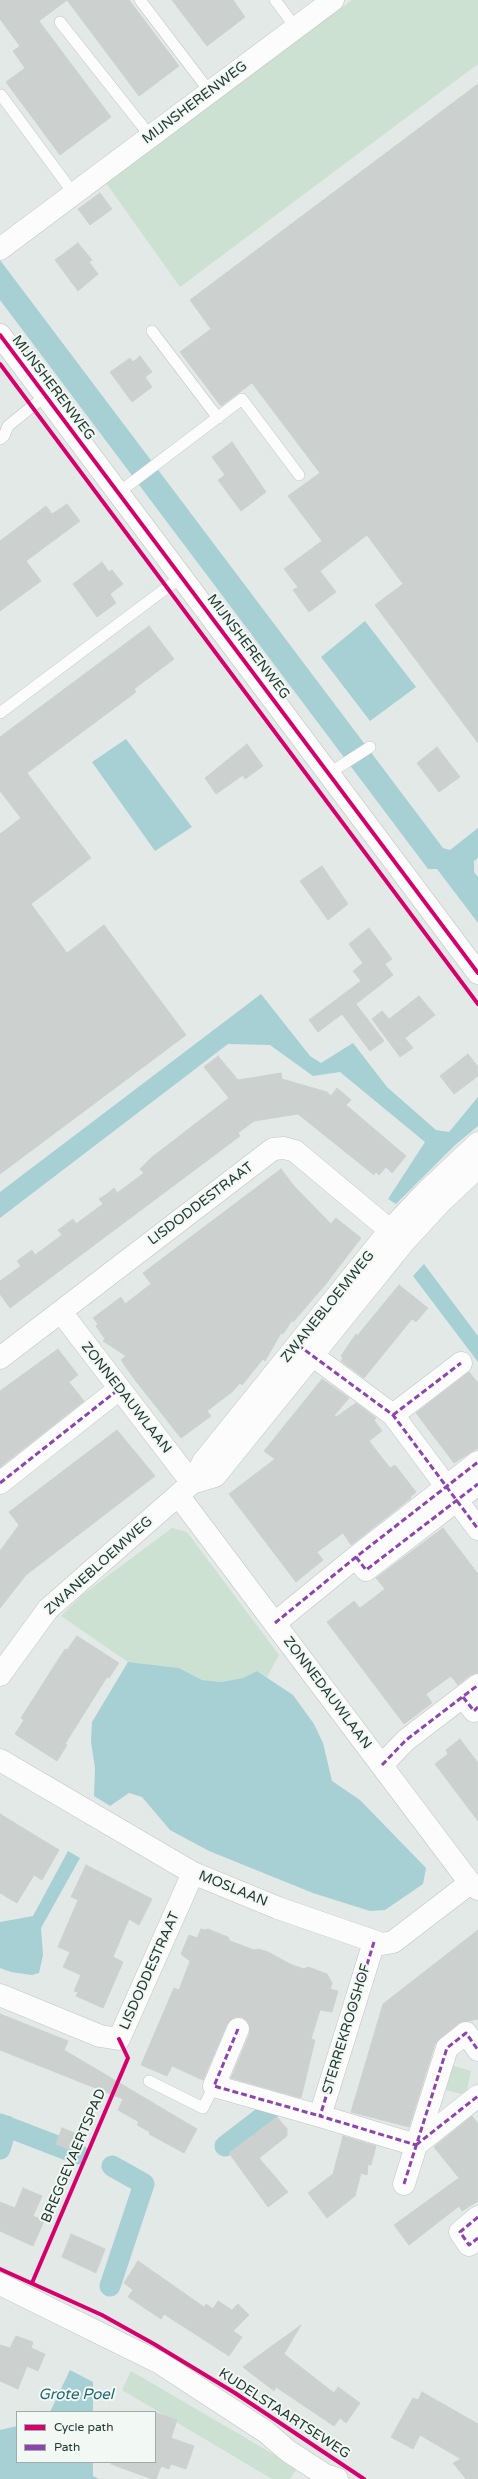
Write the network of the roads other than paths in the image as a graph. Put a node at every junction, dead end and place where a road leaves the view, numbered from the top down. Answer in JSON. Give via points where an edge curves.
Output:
{"nodes":[{"id":1,"x":140,"y":0,"type":"edge"},
{"id":2,"x":275,"y":0,"type":"edge"},
{"id":3,"x":333,"y":0,"type":"edge"},
{"id":4,"x":60,"y":22,"type":"dead end"},
{"id":5,"x":296,"y":28,"type":"junction"},
{"id":6,"x":210,"y":92,"type":"junction"},
{"id":7,"x":1,"y":95,"type":"dead end"},
{"id":8,"x":151,"y":137,"type":"junction"},
{"id":9,"x":74,"y":194,"type":"junction"},
{"id":10,"x":0,"y":249,"type":"edge"},
{"id":11,"x":152,"y":331,"type":"dead end"},
{"id":12,"x":0,"y":335,"type":"edge"},
{"id":13,"x":45,"y":396,"type":"junction"},
{"id":14,"x":218,"y":418,"type":"junction"},
{"id":15,"x":4,"y":426,"type":"edge"},
{"id":16,"x":0,"y":439,"type":"edge"},
{"id":17,"x":299,"y":475,"type":"dead end"},
{"id":18,"x":118,"y":493,"type":"junction"},
{"id":19,"x":181,"y":578,"type":"junction"},
{"id":20,"x":0,"y":713,"type":"edge"},
{"id":21,"x":370,"y":747,"type":"dead end"},
{"id":22,"x":337,"y":768,"type":"junction"},
{"id":23,"x":478,"y":973,"type":"edge"},
{"id":24,"x":478,"y":1143,"type":"edge"},
{"id":25,"x":478,"y":1167,"type":"edge"},
{"id":26,"x":397,"y":1236,"type":"junction"},
{"id":27,"x":61,"y":1312,"type":"junction"},
{"id":28,"x":305,"y":1350,"type":"junction"},
{"id":29,"x":0,"y":1358,"type":"edge"},
{"id":30,"x":461,"y":1364,"type":"dead end"},
{"id":31,"x":119,"y":1389,"type":"junction"},
{"id":32,"x":393,"y":1414,"type":"junction"},
{"id":33,"x":478,"y":1462,"type":"edge"},
{"id":34,"x":0,"y":1482,"type":"edge"},
{"id":35,"x":478,"y":1484,"type":"edge"},
{"id":36,"x":185,"y":1489,"type":"junction"},
{"id":37,"x":451,"y":1494,"type":"junction"},
{"id":38,"x":478,"y":1529,"type":"edge"},
{"id":39,"x":275,"y":1623,"type":"junction"},
{"id":40,"x":0,"y":1675,"type":"edge"},
{"id":41,"x":473,"y":1696,"type":"edge"},
{"id":42,"x":0,"y":1760,"type":"edge"},
{"id":43,"x":382,"y":1765,"type":"junction"},
{"id":44,"x":193,"y":1873,"type":"junction"},
{"id":45,"x":474,"y":1886,"type":"edge"},
{"id":46,"x":374,"y":1942,"type":"junction"},
{"id":47,"x":0,"y":1995,"type":"edge"},
{"id":48,"x":238,"y":2029,"type":"dead end"},
{"id":49,"x":478,"y":2050,"type":"edge"},
{"id":50,"x":149,"y":2081,"type":"dead end"},
{"id":51,"x":214,"y":2086,"type":"junction"},
{"id":52,"x":478,"y":2096,"type":"edge"},
{"id":53,"x":320,"y":2116,"type":"junction"},
{"id":54,"x":416,"y":2145,"type":"junction"},
{"id":55,"x":404,"y":2184,"type":"dead end"},
{"id":56,"x":478,"y":2217,"type":"edge"},
{"id":57,"x":478,"y":2238,"type":"edge"},
{"id":58,"x":0,"y":2284,"type":"edge"},
{"id":59,"x":337,"y":2479,"type":"edge"}],
"edges":[{"from":1,"to":6,"type":"lane"},
{"from":2,"to":5,"type":"lane"},
{"from":3,"to":5,"type":"street","name":"MIJNSHERENWEG"},
{"from":4,"to":8,"type":"lane"},
{"from":5,"to":6,"type":"street","name":"MIJNSHERENWEG"},
{"from":6,"to":8,"type":"street","name":"MIJNSHERENWEG"},
{"from":7,"to":9,"type":"lane"},
{"from":8,"to":9,"type":"street","name":"MIJNSHERENWEG"},
{"from":9,"to":10,"type":"street","name":"MIJNSHERENWEG"},
{"from":11,"to":14,"type":"lane"},
{"from":12,"to":13,"type":"street","name":"MIJNSHERENWEG"},
{"from":13,"to":15,"type":"lane"},
{"from":13,"to":18,"type":"street","name":"MIJNSHERENWEG"},
{"from":14,"to":17,"type":"lane","via":[[242,399]]},
{"from":14,"to":18,"type":"lane"},
{"from":15,"to":16,"type":"lane","via":[[4,436]]},
{"from":18,"to":19,"type":"street","name":"MIJNSHERENWEG"},
{"from":19,"to":20,"type":"lane"},
{"from":19,"to":22,"type":"street","name":"MIJNSHERENWEG"},
{"from":21,"to":22,"type":"lane"},
{"from":22,"to":23,"type":"street","name":"MIJNSHERENWEG"},
{"from":24,"to":26,"type":"street","name":"ZWANEBLOEMWEG","via":[[425,1193]]},
{"from":25,"to":26,"type":"street","name":"ZWANEBLOEMWEG","via":[[440,1202]]},
{"from":26,"to":27,"type":"street","name":"LISDODDESTRAAT","via":[[295,1151],[284,1148],[273,1150]]},
{"from":26,"to":28,"type":"street","name":"ZWANEBLOEMWEG"},
{"from":27,"to":29,"type":"street","name":"LISDODDESTRAAT"},
{"from":27,"to":31,"type":"street","name":"ZONNEDAUWLAAN"},
{"from":28,"to":32,"type":"street"},
{"from":28,"to":36,"type":"street","name":"ZWANEBLOEMWEG","via":[[214,1476]]},
{"from":30,"to":32,"type":"street"},
{"from":31,"to":34,"type":"street"},
{"from":31,"to":36,"type":"street","name":"ZONNEDAUWLAAN"},
{"from":32,"to":37,"type":"street"},
{"from":33,"to":37,"type":"street"},
{"from":35,"to":37,"type":"street"},
{"from":36,"to":39,"type":"street","name":"ZONNEDAUWLAAN"},
{"from":36,"to":40,"type":"street","name":"ZWANEBLOEMWEG","via":[[48,1609]]},
{"from":37,"to":38,"type":"street"},
{"from":37,"to":39,"type":"street","via":[[356,1557]]},
{"from":39,"to":43,"type":"street","name":"ZONNEDAUWLAAN"},
{"from":41,"to":43,"type":"street","via":[[406,1740]]},
{"from":42,"to":44,"type":"street","name":"MOSLAAN"},
{"from":43,"to":45,"type":"street","name":"ZONNEDAUWLAAN"},
{"from":44,"to":46,"type":"street","name":"MOSLAAN","via":[[278,1908]]},
{"from":44,"to":47,"type":"street","name":"LISDODDESTRAAT","via":[[119,2039],[100,2036]]},
{"from":45,"to":46,"type":"street","name":"MOSLAAN","via":[[393,1942]]},
{"from":46,"to":53,"type":"street","name":"STERREKROOSHOF"},
{"from":48,"to":51,"type":"street"},
{"from":49,"to":54,"type":"street","via":[[466,2033],[447,2048]]},
{"from":50,"to":51,"type":"lane","via":[[203,2108]]},
{"from":51,"to":53,"type":"street"},
{"from":52,"to":54,"type":"street"},
{"from":53,"to":54,"type":"street"},
{"from":54,"to":55,"type":"street"},
{"from":56,"to":57,"type":"street","via":[[460,2232],[469,2245]]},
{"from":58,"to":59,"type":"street","name":"KUDELSTAARTSEWEG","via":[[166,2366],[266,2432],[288,2451],[325,2475]]}]}
